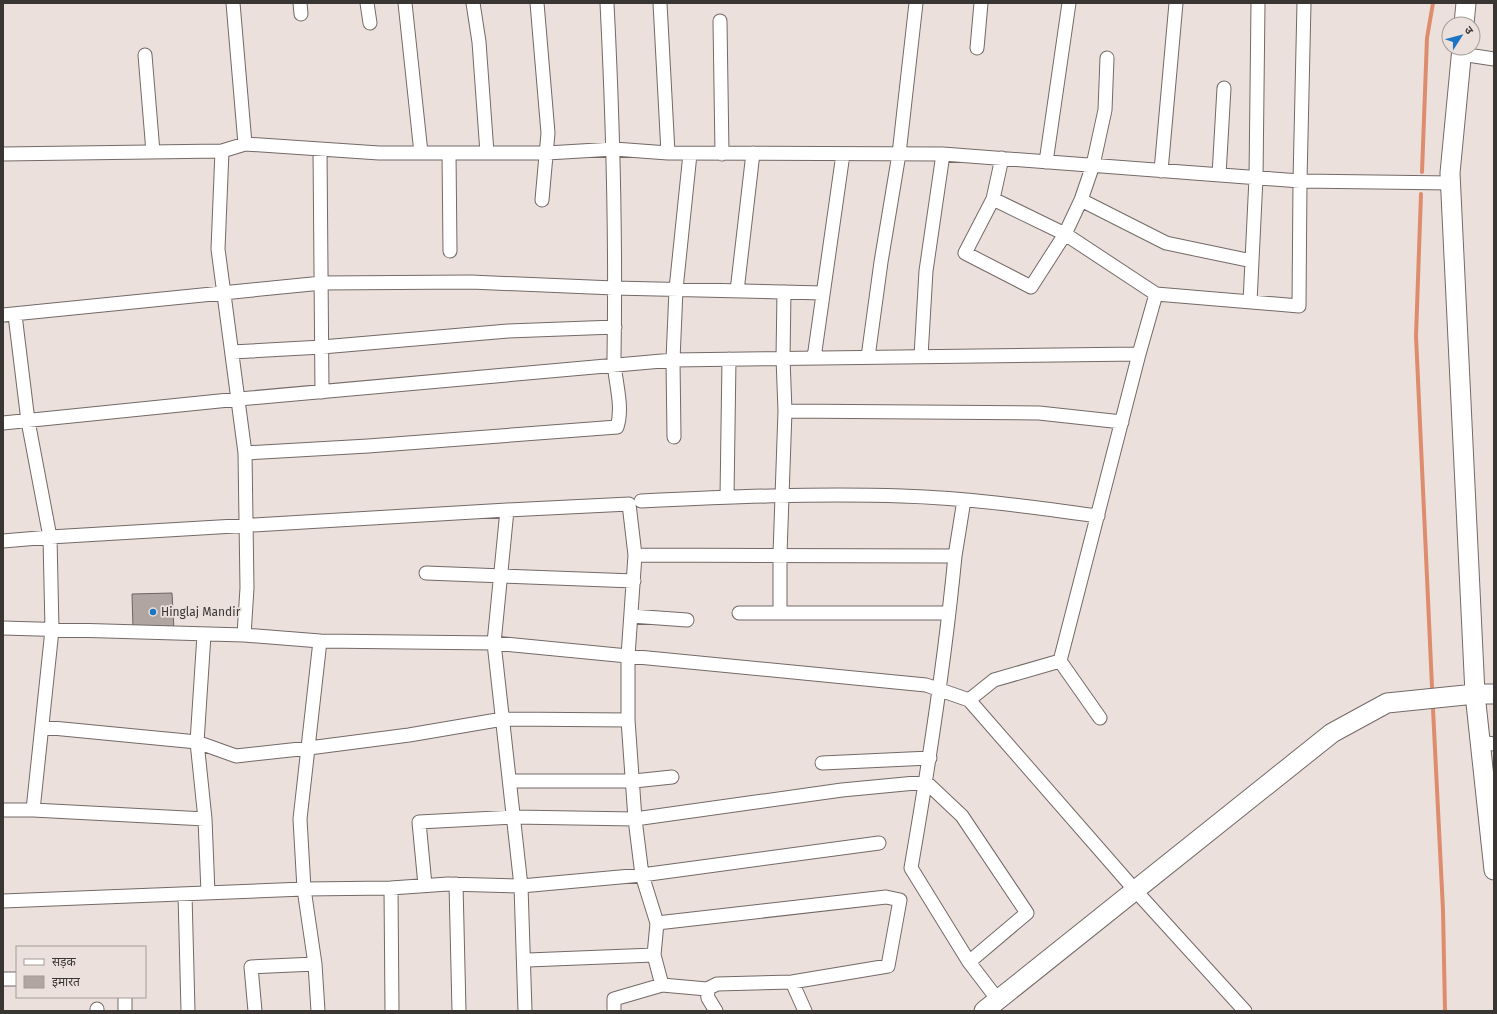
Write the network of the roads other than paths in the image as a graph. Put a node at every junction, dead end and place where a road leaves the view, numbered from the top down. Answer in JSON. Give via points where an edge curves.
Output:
{"nodes":[{"id":1,"x":233,"y":3,"type":"edge"},
{"id":2,"x":367,"y":3,"type":"edge"},
{"id":3,"x":405,"y":3,"type":"edge"},
{"id":4,"x":473,"y":3,"type":"edge"},
{"id":5,"x":537,"y":3,"type":"edge"},
{"id":6,"x":607,"y":3,"type":"edge"},
{"id":7,"x":660,"y":3,"type":"edge"},
{"id":8,"x":916,"y":3,"type":"edge"},
{"id":9,"x":981,"y":3,"type":"edge"},
{"id":10,"x":1069,"y":3,"type":"edge"},
{"id":11,"x":1176,"y":3,"type":"edge"},
{"id":12,"x":1258,"y":3,"type":"edge"},
{"id":13,"x":1304,"y":3,"type":"edge"},
{"id":14,"x":1466,"y":3,"type":"edge"},
{"id":15,"x":1465,"y":16,"type":"edge"},
{"id":16,"x":720,"y":21,"type":"dead end"},
{"id":17,"x":370,"y":23,"type":"dead end"},
{"id":18,"x":977,"y":48,"type":"dead end"},
{"id":19,"x":145,"y":55,"type":"dead end"},
{"id":20,"x":1462,"y":56,"type":"edge"},
{"id":21,"x":1481,"y":56,"type":"edge"},
{"id":22,"x":1107,"y":58,"type":"dead end"},
{"id":23,"x":1494,"y":59,"type":"edge"},
{"id":24,"x":1224,"y":88,"type":"dead end"},
{"id":25,"x":245,"y":144,"type":"junction"},
{"id":26,"x":320,"y":149,"type":"junction"},
{"id":27,"x":614,"y":149,"type":"junction"},
{"id":28,"x":222,"y":151,"type":"junction"},
{"id":29,"x":152,"y":152,"type":"junction"},
{"id":30,"x":421,"y":153,"type":"junction"},
{"id":31,"x":450,"y":153,"type":"junction"},
{"id":32,"x":488,"y":153,"type":"junction"},
{"id":33,"x":546,"y":153,"type":"junction"},
{"id":34,"x":668,"y":153,"type":"junction"},
{"id":35,"x":3,"y":154,"type":"edge"},
{"id":36,"x":690,"y":154,"type":"junction"},
{"id":37,"x":722,"y":154,"type":"junction"},
{"id":38,"x":754,"y":154,"type":"junction"},
{"id":39,"x":842,"y":154,"type":"junction"},
{"id":40,"x":899,"y":154,"type":"junction"},
{"id":41,"x":943,"y":154,"type":"junction"},
{"id":42,"x":1002,"y":158,"type":"junction"},
{"id":43,"x":1046,"y":162,"type":"junction"},
{"id":44,"x":1094,"y":165,"type":"junction"},
{"id":45,"x":1162,"y":171,"type":"junction"},
{"id":46,"x":1220,"y":175,"type":"junction"},
{"id":47,"x":1256,"y":178,"type":"junction"},
{"id":48,"x":1300,"y":181,"type":"junction"},
{"id":49,"x":1451,"y":183,"type":"junction"},
{"id":50,"x":993,"y":199,"type":"junction"},
{"id":51,"x":542,"y":200,"type":"dead end"},
{"id":52,"x":1081,"y":200,"type":"junction"},
{"id":53,"x":1065,"y":234,"type":"junction"},
{"id":54,"x":450,"y":251,"type":"dead end"},
{"id":55,"x":1252,"y":261,"type":"junction"},
{"id":56,"x":322,"y":283,"type":"junction"},
{"id":57,"x":614,"y":288,"type":"junction"},
{"id":58,"x":676,"y":289,"type":"junction"},
{"id":59,"x":737,"y":291,"type":"junction"},
{"id":60,"x":784,"y":292,"type":"junction"},
{"id":61,"x":822,"y":292,"type":"junction"},
{"id":62,"x":223,"y":294,"type":"junction"},
{"id":63,"x":1156,"y":294,"type":"junction"},
{"id":64,"x":1250,"y":302,"type":"junction"},
{"id":65,"x":9,"y":315,"type":"edge"},
{"id":66,"x":615,"y":327,"type":"junction"},
{"id":67,"x":322,"y":347,"type":"junction"},
{"id":68,"x":232,"y":352,"type":"junction"},
{"id":69,"x":1139,"y":354,"type":"junction"},
{"id":70,"x":921,"y":356,"type":"junction"},
{"id":71,"x":868,"y":357,"type":"junction"},
{"id":72,"x":783,"y":358,"type":"junction"},
{"id":73,"x":814,"y":358,"type":"junction"},
{"id":74,"x":729,"y":359,"type":"junction"},
{"id":75,"x":673,"y":360,"type":"junction"},
{"id":76,"x":614,"y":365,"type":"junction"},
{"id":77,"x":322,"y":392,"type":"junction"},
{"id":78,"x":239,"y":399,"type":"junction"},
{"id":79,"x":785,"y":411,"type":"junction"},
{"id":80,"x":28,"y":421,"type":"junction"},
{"id":81,"x":1122,"y":422,"type":"junction"},
{"id":82,"x":3,"y":423,"type":"edge"},
{"id":83,"x":674,"y":436,"type":"dead end"},
{"id":84,"x":245,"y":453,"type":"junction"},
{"id":85,"x":782,"y":495,"type":"junction"},
{"id":86,"x":727,"y":497,"type":"junction"},
{"id":87,"x":641,"y":500,"type":"dead end"},
{"id":88,"x":964,"y":500,"type":"junction"},
{"id":89,"x":507,"y":510,"type":"junction"},
{"id":90,"x":1098,"y":516,"type":"junction"},
{"id":91,"x":246,"y":526,"type":"junction"},
{"id":92,"x":50,"y":537,"type":"junction"},
{"id":93,"x":3,"y":542,"type":"edge"},
{"id":94,"x":780,"y":554,"type":"junction"},
{"id":95,"x":635,"y":555,"type":"junction"},
{"id":96,"x":955,"y":556,"type":"junction"},
{"id":97,"x":426,"y":573,"type":"dead end"},
{"id":98,"x":501,"y":576,"type":"junction"},
{"id":99,"x":634,"y":581,"type":"junction"},
{"id":100,"x":739,"y":613,"type":"dead end"},
{"id":101,"x":780,"y":613,"type":"junction"},
{"id":102,"x":949,"y":613,"type":"junction"},
{"id":103,"x":631,"y":616,"type":"junction"},
{"id":104,"x":687,"y":620,"type":"dead end"},
{"id":105,"x":3,"y":628,"type":"edge"},
{"id":106,"x":52,"y":630,"type":"junction"},
{"id":107,"x":204,"y":635,"type":"junction"},
{"id":108,"x":244,"y":635,"type":"junction"},
{"id":109,"x":320,"y":641,"type":"junction"},
{"id":110,"x":494,"y":642,"type":"junction"},
{"id":111,"x":628,"y":656,"type":"junction"},
{"id":112,"x":1060,"y":661,"type":"junction"},
{"id":113,"x":940,"y":690,"type":"junction"},
{"id":114,"x":1475,"y":694,"type":"junction"},
{"id":115,"x":1494,"y":694,"type":"edge"},
{"id":116,"x":970,"y":700,"type":"junction"},
{"id":117,"x":1100,"y":718,"type":"dead end"},
{"id":118,"x":503,"y":719,"type":"junction"},
{"id":119,"x":628,"y":720,"type":"junction"},
{"id":120,"x":42,"y":727,"type":"junction"},
{"id":121,"x":197,"y":742,"type":"junction"},
{"id":122,"x":1487,"y":743,"type":"edge"},
{"id":123,"x":309,"y":748,"type":"junction"},
{"id":124,"x":930,"y":758,"type":"junction"},
{"id":125,"x":822,"y":763,"type":"dead end"},
{"id":126,"x":672,"y":778,"type":"dead end"},
{"id":127,"x":510,"y":781,"type":"junction"},
{"id":128,"x":634,"y":781,"type":"junction"},
{"id":129,"x":926,"y":782,"type":"junction"},
{"id":130,"x":1490,"y":797,"type":"edge"},
{"id":131,"x":3,"y":810,"type":"edge"},
{"id":132,"x":33,"y":810,"type":"junction"},
{"id":133,"x":514,"y":817,"type":"junction"},
{"id":134,"x":205,"y":819,"type":"junction"},
{"id":135,"x":636,"y":819,"type":"junction"},
{"id":136,"x":879,"y":843,"type":"dead end"},
{"id":137,"x":1494,"y":870,"type":"edge"},
{"id":138,"x":642,"y":875,"type":"junction"},
{"id":139,"x":456,"y":884,"type":"junction"},
{"id":140,"x":425,"y":885,"type":"junction"},
{"id":141,"x":521,"y":886,"type":"junction"},
{"id":142,"x":391,"y":888,"type":"junction"},
{"id":143,"x":304,"y":889,"type":"junction"},
{"id":144,"x":1134,"y":890,"type":"junction"},
{"id":145,"x":208,"y":893,"type":"junction"},
{"id":146,"x":185,"y":894,"type":"junction"},
{"id":147,"x":3,"y":901,"type":"edge"},
{"id":148,"x":657,"y":924,"type":"junction"},
{"id":149,"x":654,"y":955,"type":"junction"},
{"id":150,"x":528,"y":960,"type":"dead end"},
{"id":151,"x":969,"y":962,"type":"junction"},
{"id":152,"x":315,"y":964,"type":"junction"},
{"id":153,"x":3,"y":979,"type":"edge"},
{"id":154,"x":16,"y":979,"type":"edge"},
{"id":155,"x":792,"y":982,"type":"junction"},
{"id":156,"x":662,"y":985,"type":"junction"},
{"id":157,"x":707,"y":988,"type":"junction"},
{"id":158,"x":126,"y":998,"type":"edge"},
{"id":159,"x":991,"y":1006,"type":"edge"},
{"id":160,"x":125,"y":1011,"type":"edge"},
{"id":161,"x":188,"y":1011,"type":"edge"},
{"id":162,"x":255,"y":1011,"type":"edge"},
{"id":163,"x":318,"y":1011,"type":"edge"},
{"id":164,"x":392,"y":1011,"type":"edge"},
{"id":165,"x":459,"y":1011,"type":"edge"},
{"id":166,"x":525,"y":1011,"type":"edge"},
{"id":167,"x":614,"y":1011,"type":"edge"},
{"id":168,"x":716,"y":1011,"type":"edge"},
{"id":169,"x":805,"y":1011,"type":"edge"},
{"id":170,"x":1245,"y":1011,"type":"edge"}],
"edges":[{"from":1,"to":25,"type":"street"},
{"from":2,"to":17,"type":"street"},
{"from":3,"to":30,"type":"street"},
{"from":4,"to":32,"type":"street"},
{"from":5,"to":33,"type":"street","via":[[548,133]]},
{"from":6,"to":27,"type":"street"},
{"from":7,"to":34,"type":"street"},
{"from":8,"to":40,"type":"street"},
{"from":9,"to":18,"type":"street"},
{"from":10,"to":43,"type":"street"},
{"from":11,"to":45,"type":"street"},
{"from":12,"to":47,"type":"street"},
{"from":13,"to":48,"type":"street"},
{"from":14,"to":15,"type":"street"},
{"from":16,"to":37,"type":"street"},
{"from":19,"to":29,"type":"street"},
{"from":20,"to":49,"type":"street"},
{"from":21,"to":23,"type":"street"},
{"from":22,"to":44,"type":"street","via":[[1105,110]]},
{"from":24,"to":46,"type":"street"},
{"from":25,"to":26,"type":"street"},
{"from":25,"to":28,"type":"street"},
{"from":26,"to":30,"type":"street"},
{"from":26,"to":56,"type":"street"},
{"from":27,"to":33,"type":"street"},
{"from":27,"to":34,"type":"street"},
{"from":27,"to":57,"type":"street"},
{"from":28,"to":29,"type":"street"},
{"from":28,"to":62,"type":"street","via":[[218,249]]},
{"from":29,"to":35,"type":"street"},
{"from":30,"to":31,"type":"street"},
{"from":31,"to":32,"type":"street"},
{"from":31,"to":54,"type":"street"},
{"from":32,"to":33,"type":"street"},
{"from":33,"to":51,"type":"street"},
{"from":34,"to":36,"type":"street"},
{"from":36,"to":37,"type":"street"},
{"from":36,"to":58,"type":"street"},
{"from":37,"to":38,"type":"street"},
{"from":38,"to":39,"type":"street"},
{"from":38,"to":59,"type":"street"},
{"from":39,"to":40,"type":"street"},
{"from":39,"to":61,"type":"street"},
{"from":40,"to":41,"type":"street"},
{"from":40,"to":71,"type":"street"},
{"from":41,"to":42,"type":"street"},
{"from":41,"to":70,"type":"street","via":[[926,271]]},
{"from":42,"to":43,"type":"street"},
{"from":42,"to":50,"type":"street"},
{"from":43,"to":44,"type":"street"},
{"from":44,"to":45,"type":"street"},
{"from":44,"to":52,"type":"street"},
{"from":45,"to":46,"type":"street"},
{"from":46,"to":47,"type":"street"},
{"from":47,"to":48,"type":"street"},
{"from":47,"to":55,"type":"street"},
{"from":48,"to":49,"type":"street"},
{"from":48,"to":64,"type":"street","via":[[1299,306]]},
{"from":49,"to":114,"type":"street"},
{"from":50,"to":53,"type":"street"},
{"from":50,"to":53,"type":"street","via":[[965,253],[1031,287]]},
{"from":52,"to":53,"type":"street"},
{"from":52,"to":55,"type":"street","via":[[1166,243]]},
{"from":53,"to":63,"type":"street"},
{"from":55,"to":64,"type":"street"},
{"from":56,"to":57,"type":"street","via":[[471,282]]},
{"from":56,"to":62,"type":"street"},
{"from":56,"to":67,"type":"street"},
{"from":57,"to":58,"type":"street"},
{"from":57,"to":66,"type":"street"},
{"from":58,"to":59,"type":"street"},
{"from":58,"to":75,"type":"street"},
{"from":59,"to":60,"type":"street"},
{"from":60,"to":61,"type":"street"},
{"from":60,"to":72,"type":"street"},
{"from":61,"to":73,"type":"street"},
{"from":62,"to":65,"type":"street"},
{"from":62,"to":68,"type":"street"},
{"from":63,"to":64,"type":"street"},
{"from":63,"to":69,"type":"street"},
{"from":65,"to":80,"type":"street"},
{"from":66,"to":67,"type":"street","via":[[508,331]]},
{"from":66,"to":76,"type":"street"},
{"from":67,"to":68,"type":"street"},
{"from":67,"to":77,"type":"street"},
{"from":68,"to":78,"type":"street"},
{"from":69,"to":70,"type":"street"},
{"from":69,"to":81,"type":"street"},
{"from":70,"to":71,"type":"street"},
{"from":71,"to":73,"type":"street"},
{"from":72,"to":73,"type":"street"},
{"from":72,"to":74,"type":"street"},
{"from":72,"to":79,"type":"street"},
{"from":74,"to":75,"type":"street"},
{"from":74,"to":86,"type":"street"},
{"from":75,"to":76,"type":"street"},
{"from":75,"to":83,"type":"street"},
{"from":76,"to":77,"type":"street"},
{"from":76,"to":84,"type":"street","via":[[620,417],[618,427]]},
{"from":77,"to":78,"type":"street"},
{"from":78,"to":80,"type":"street"},
{"from":78,"to":84,"type":"street"},
{"from":79,"to":81,"type":"street","via":[[1039,414]]},
{"from":79,"to":85,"type":"street"},
{"from":80,"to":82,"type":"street"},
{"from":80,"to":92,"type":"street"},
{"from":81,"to":90,"type":"street"},
{"from":84,"to":91,"type":"street"},
{"from":85,"to":86,"type":"street"},
{"from":85,"to":88,"type":"street","via":[[903,496]]},
{"from":85,"to":94,"type":"street"},
{"from":86,"to":87,"type":"street"},
{"from":88,"to":90,"type":"street"},
{"from":88,"to":96,"type":"street"},
{"from":89,"to":91,"type":"street"},
{"from":89,"to":95,"type":"street","via":[[629,504]]},
{"from":89,"to":98,"type":"street"},
{"from":90,"to":112,"type":"street"},
{"from":91,"to":92,"type":"street"},
{"from":91,"to":108,"type":"street","via":[[247,588]]},
{"from":92,"to":93,"type":"street"},
{"from":92,"to":106,"type":"street"},
{"from":94,"to":95,"type":"street"},
{"from":94,"to":96,"type":"street"},
{"from":94,"to":101,"type":"street"},
{"from":95,"to":99,"type":"street"},
{"from":96,"to":102,"type":"street"},
{"from":97,"to":98,"type":"street"},
{"from":98,"to":99,"type":"street"},
{"from":98,"to":110,"type":"street"},
{"from":99,"to":103,"type":"street"},
{"from":100,"to":101,"type":"street"},
{"from":101,"to":102,"type":"street"},
{"from":102,"to":113,"type":"street"},
{"from":103,"to":104,"type":"street"},
{"from":103,"to":111,"type":"street"},
{"from":105,"to":106,"type":"street"},
{"from":106,"to":107,"type":"street"},
{"from":106,"to":120,"type":"street"},
{"from":107,"to":108,"type":"street"},
{"from":107,"to":121,"type":"street"},
{"from":108,"to":109,"type":"street"},
{"from":109,"to":110,"type":"street"},
{"from":109,"to":123,"type":"street"},
{"from":110,"to":111,"type":"street"},
{"from":110,"to":118,"type":"street"},
{"from":111,"to":113,"type":"street","via":[[926,685]]},
{"from":111,"to":119,"type":"street"},
{"from":112,"to":116,"type":"street","via":[[994,680]]},
{"from":112,"to":117,"type":"street"},
{"from":113,"to":116,"type":"street"},
{"from":113,"to":124,"type":"street"},
{"from":114,"to":115,"type":"street"},
{"from":114,"to":122,"type":"street"},
{"from":114,"to":144,"type":"street","via":[[1387,702],[1332,733]]},
{"from":116,"to":144,"type":"street"},
{"from":118,"to":119,"type":"street"},
{"from":118,"to":123,"type":"street"},
{"from":118,"to":127,"type":"street"},
{"from":119,"to":128,"type":"street"},
{"from":120,"to":121,"type":"street"},
{"from":120,"to":132,"type":"street"},
{"from":121,"to":123,"type":"street","via":[[236,756]]},
{"from":121,"to":134,"type":"street"},
{"from":122,"to":130,"type":"street"},
{"from":123,"to":143,"type":"street","via":[[300,819]]},
{"from":124,"to":125,"type":"street"},
{"from":124,"to":129,"type":"street"},
{"from":126,"to":128,"type":"street"},
{"from":127,"to":128,"type":"street"},
{"from":127,"to":133,"type":"street"},
{"from":128,"to":135,"type":"street"},
{"from":129,"to":135,"type":"street","via":[[842,790]]},
{"from":129,"to":151,"type":"street","via":[[911,868]]},
{"from":129,"to":151,"type":"street","via":[[962,816],[1027,913]]},
{"from":130,"to":137,"type":"street"},
{"from":131,"to":132,"type":"street"},
{"from":132,"to":134,"type":"street"},
{"from":133,"to":135,"type":"street"},
{"from":133,"to":140,"type":"street","via":[[419,822]]},
{"from":133,"to":141,"type":"street"},
{"from":134,"to":145,"type":"street"},
{"from":135,"to":138,"type":"street"},
{"from":136,"to":138,"type":"street"},
{"from":138,"to":141,"type":"street"},
{"from":138,"to":148,"type":"street"},
{"from":139,"to":140,"type":"street"},
{"from":139,"to":141,"type":"street"},
{"from":139,"to":165,"type":"street"},
{"from":140,"to":142,"type":"street"},
{"from":141,"to":166,"type":"street"},
{"from":142,"to":143,"type":"street"},
{"from":142,"to":164,"type":"street"},
{"from":143,"to":145,"type":"street"},
{"from":143,"to":152,"type":"street"},
{"from":144,"to":159,"type":"street"},
{"from":144,"to":170,"type":"street"},
{"from":145,"to":146,"type":"street"},
{"from":146,"to":147,"type":"street"},
{"from":146,"to":161,"type":"street"},
{"from":148,"to":149,"type":"street"},
{"from":148,"to":155,"type":"street","via":[[886,897],[900,900],[888,966]]},
{"from":149,"to":150,"type":"street"},
{"from":149,"to":156,"type":"street"},
{"from":151,"to":159,"type":"street"},
{"from":152,"to":162,"type":"street","via":[[252,967]]},
{"from":152,"to":163,"type":"street"},
{"from":153,"to":154,"type":"street"},
{"from":155,"to":157,"type":"street","via":[[717,984]]},
{"from":155,"to":169,"type":"street"},
{"from":156,"to":157,"type":"street"},
{"from":156,"to":167,"type":"street","via":[[614,999]]},
{"from":157,"to":168,"type":"street","via":[[708,998]]},
{"from":158,"to":160,"type":"street"}]}
